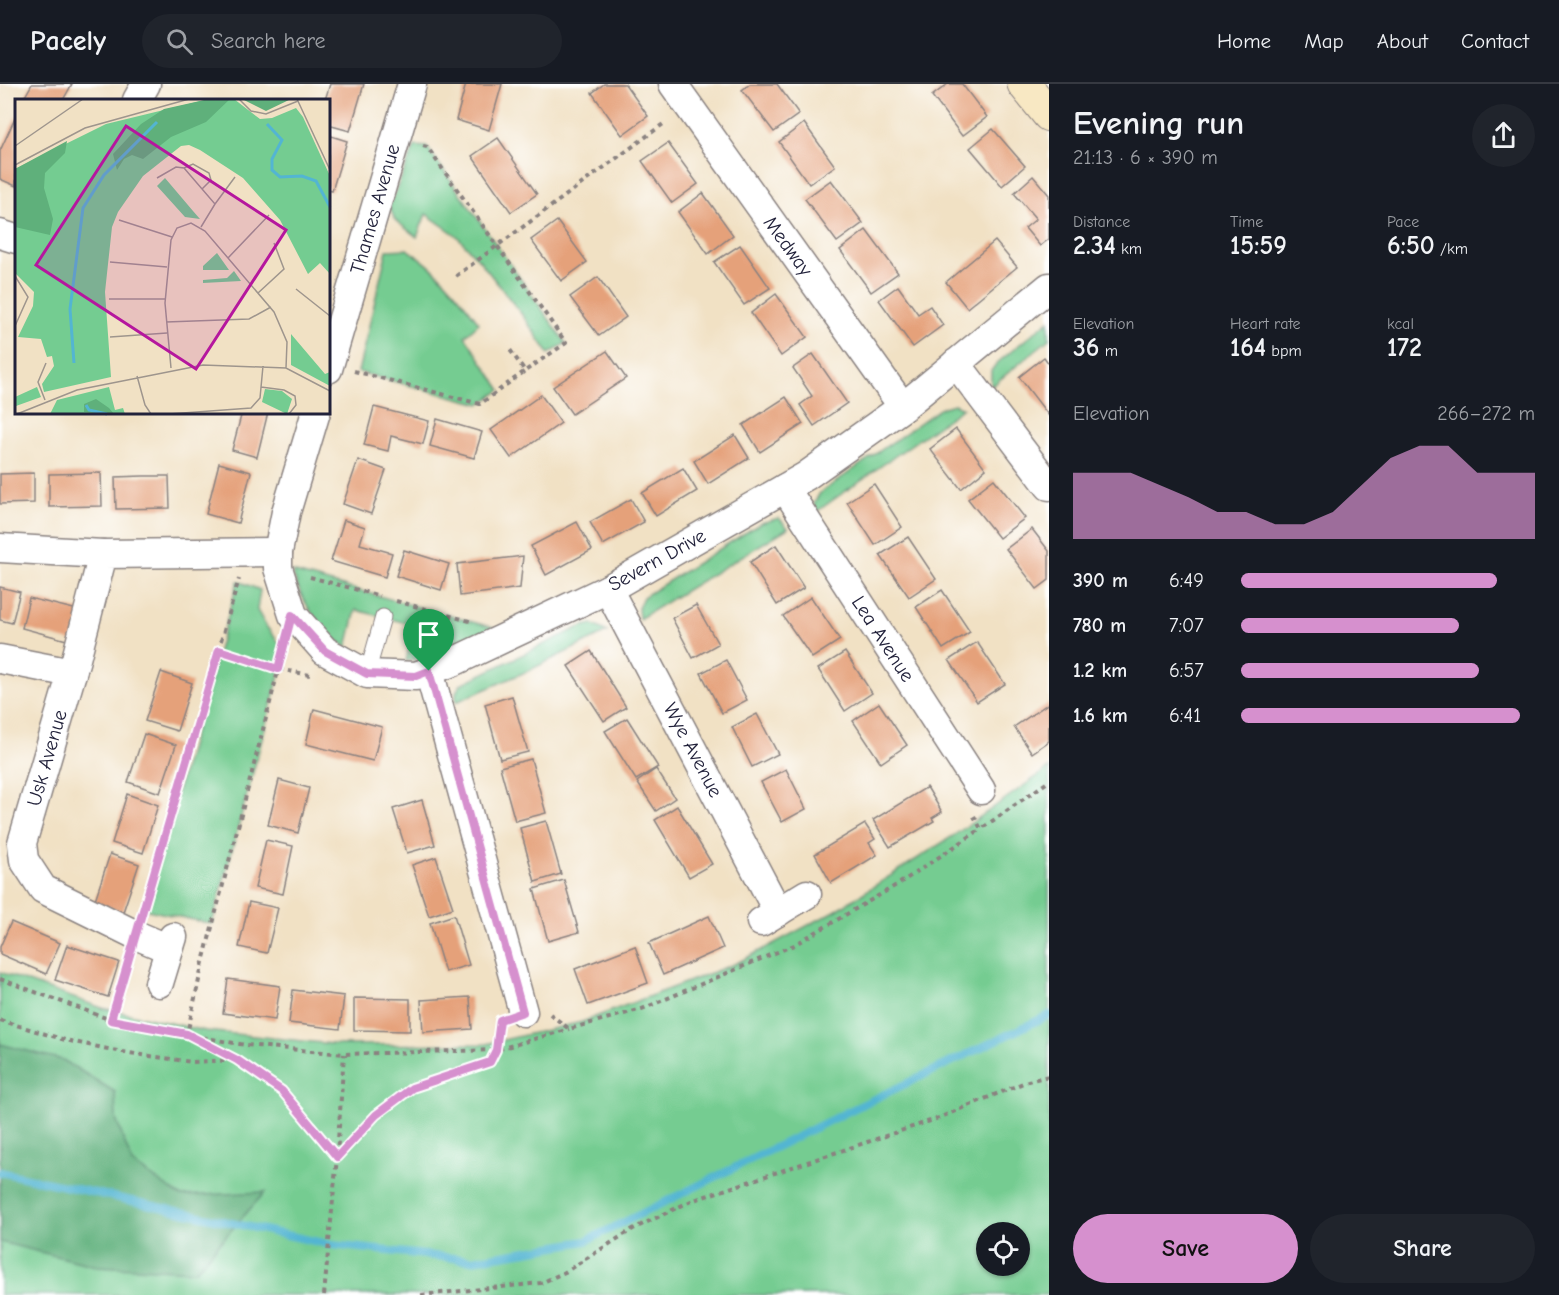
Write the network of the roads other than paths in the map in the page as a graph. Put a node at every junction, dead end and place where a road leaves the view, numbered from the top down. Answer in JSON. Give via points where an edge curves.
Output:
{"nodes":[{"id":1,"x":146,"y":84,"type":"edge"},
{"id":2,"x":412,"y":84,"type":"edge"},
{"id":3,"x":1024,"y":84,"type":"edge"},
{"id":4,"x":680,"y":95,"type":"edge"},
{"id":5,"x":138,"y":99,"type":"edge"},
{"id":6,"x":1049,"y":115,"type":"edge"},
{"id":7,"x":0,"y":234,"type":"edge"},
{"id":8,"x":15,"y":239,"type":"edge"},
{"id":9,"x":1049,"y":287,"type":"edge"},
{"id":10,"x":339,"y":292,"type":"edge"},
{"id":11,"x":330,"y":360,"type":"edge"},
{"id":12,"x":956,"y":363,"type":"junction"},
{"id":13,"x":903,"y":407,"type":"junction"},
{"id":14,"x":314,"y":414,"type":"edge"},
{"id":15,"x":1049,"y":486,"type":"edge"},
{"id":16,"x":785,"y":488,"type":"junction"},
{"id":17,"x":0,"y":548,"type":"edge"},
{"id":18,"x":278,"y":552,"type":"junction"},
{"id":19,"x":103,"y":554,"type":"junction"},
{"id":20,"x":608,"y":589,"type":"junction"},
{"id":21,"x":383,"y":617,"type":"dead end"},
{"id":22,"x":0,"y":659,"type":"edge"},
{"id":23,"x":429,"y":671,"type":"junction"},
{"id":24,"x":72,"y":673,"type":"junction"},
{"id":25,"x":367,"y":674,"type":"junction"},
{"id":26,"x":982,"y":790,"type":"dead end"},
{"id":27,"x":11,"y":839,"type":"edge"},
{"id":28,"x":807,"y":894,"type":"dead end"},
{"id":29,"x":159,"y":983,"type":"dead end"},
{"id":30,"x":521,"y":1013,"type":"road end"}],
"edges":[{"from":1,"to":5,"type":"street"},
{"from":2,"to":10,"type":"street","name":"Thames Avenue"},
{"from":3,"to":6,"type":"street"},
{"from":4,"to":13,"type":"street","name":"Medway"},
{"from":7,"to":8,"type":"street"},
{"from":9,"to":12,"type":"street","name":"Severn Drive"},
{"from":10,"to":11,"type":"street","name":"Thames Avenue"},
{"from":12,"to":13,"type":"street","name":"Severn Drive"},
{"from":12,"to":15,"type":"street"},
{"from":13,"to":16,"type":"street","name":"Severn Drive"},
{"from":14,"to":18,"type":"street"},
{"from":16,"to":20,"type":"street","name":"Severn Drive"},
{"from":16,"to":26,"type":"street","name":"Lea Avenue"},
{"from":17,"to":19,"type":"street"},
{"from":18,"to":19,"type":"street"},
{"from":18,"to":25,"type":"street","name":"Severn Drive","via":[[278,568],[292,615],[325,651]]},
{"from":19,"to":24,"type":"street","name":"Usk Avenue"},
{"from":20,"to":23,"type":"street","name":"Severn Drive"},
{"from":20,"to":28,"type":"street","name":"Wye Avenue","via":[[769,917]]},
{"from":21,"to":25,"type":"lane"},
{"from":22,"to":24,"type":"street"},
{"from":23,"to":25,"type":"street","name":"Severn Drive","via":[[416,676]]},
{"from":23,"to":30,"type":"street"},
{"from":24,"to":27,"type":"street","name":"Usk Avenue"},
{"from":27,"to":29,"type":"street","name":"Usk Avenue","via":[[43,889],[136,935],[171,943]]}]}
